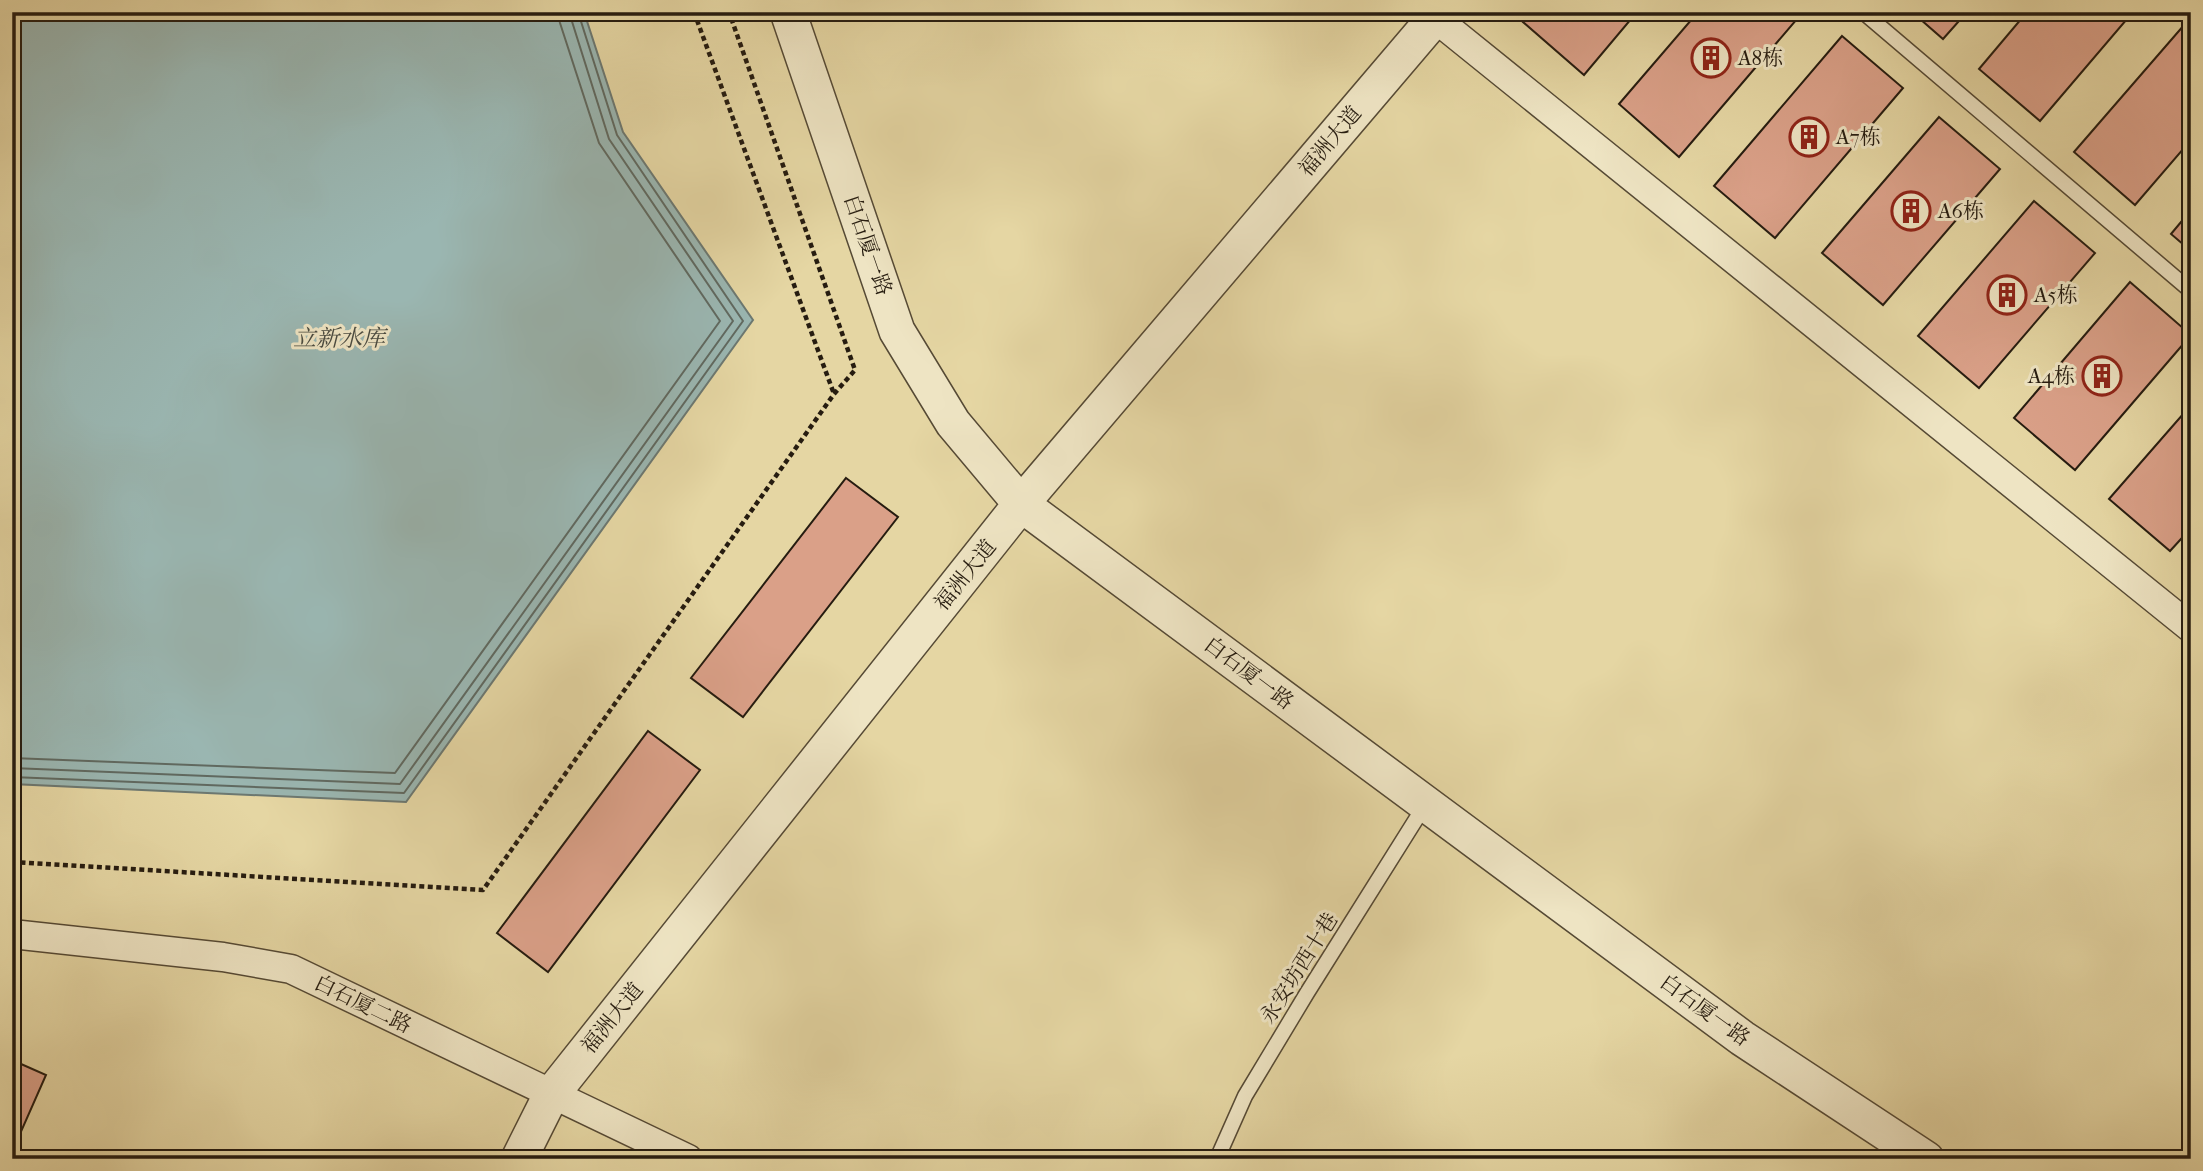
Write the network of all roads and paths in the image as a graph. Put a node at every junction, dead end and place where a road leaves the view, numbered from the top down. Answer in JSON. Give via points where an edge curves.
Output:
{"nodes":[{"id":1,"x":694,"y":12,"type":"edge"},
{"id":2,"x":729,"y":12,"type":"edge"},
{"id":3,"x":788,"y":12,"type":"edge"},
{"id":4,"x":1863,"y":12,"type":"edge"},
{"id":5,"x":1437,"y":15,"type":"edge"},
{"id":6,"x":2191,"y":292,"type":"edge"},
{"id":7,"x":834,"y":394,"type":"junction"},
{"id":8,"x":1021,"y":504,"type":"junction"},
{"id":9,"x":2191,"y":628,"type":"edge"},
{"id":10,"x":1426,"y":804,"type":"junction"},
{"id":11,"x":12,"y":862,"type":"edge"},
{"id":12,"x":12,"y":934,"type":"edge"},
{"id":13,"x":551,"y":1095,"type":"junction"},
{"id":14,"x":519,"y":1159,"type":"edge"},
{"id":15,"x":688,"y":1159,"type":"edge"},
{"id":16,"x":1216,"y":1159,"type":"edge"},
{"id":17,"x":1926,"y":1159,"type":"edge"}],
"edges":[{"from":1,"to":7,"type":"path"},
{"from":2,"to":7,"type":"path","via":[[855,370]]},
{"from":3,"to":8,"type":"street","name":"白石厦一路","via":[[897,331],[953,423]]},
{"from":4,"to":6,"type":"lane"},
{"from":5,"to":8,"type":"street","name":"福洲大道"},
{"from":5,"to":9,"type":"street"},
{"from":7,"to":11,"type":"path","via":[[483,890]]},
{"from":8,"to":10,"type":"street","name":"白石厦一路"},
{"from":8,"to":13,"type":"street","name":"福洲大道"},
{"from":10,"to":16,"type":"lane","name":"永安坊西十巷","via":[[1245,1096]]},
{"from":10,"to":17,"type":"street","name":"白石厦一路","via":[[1742,1038]]},
{"from":12,"to":13,"type":"street","name":"白石厦二路","via":[[223,957],[290,969]]},
{"from":13,"to":14,"type":"street","name":"福洲大道"},
{"from":13,"to":15,"type":"street","name":"白石厦二路"}]}
